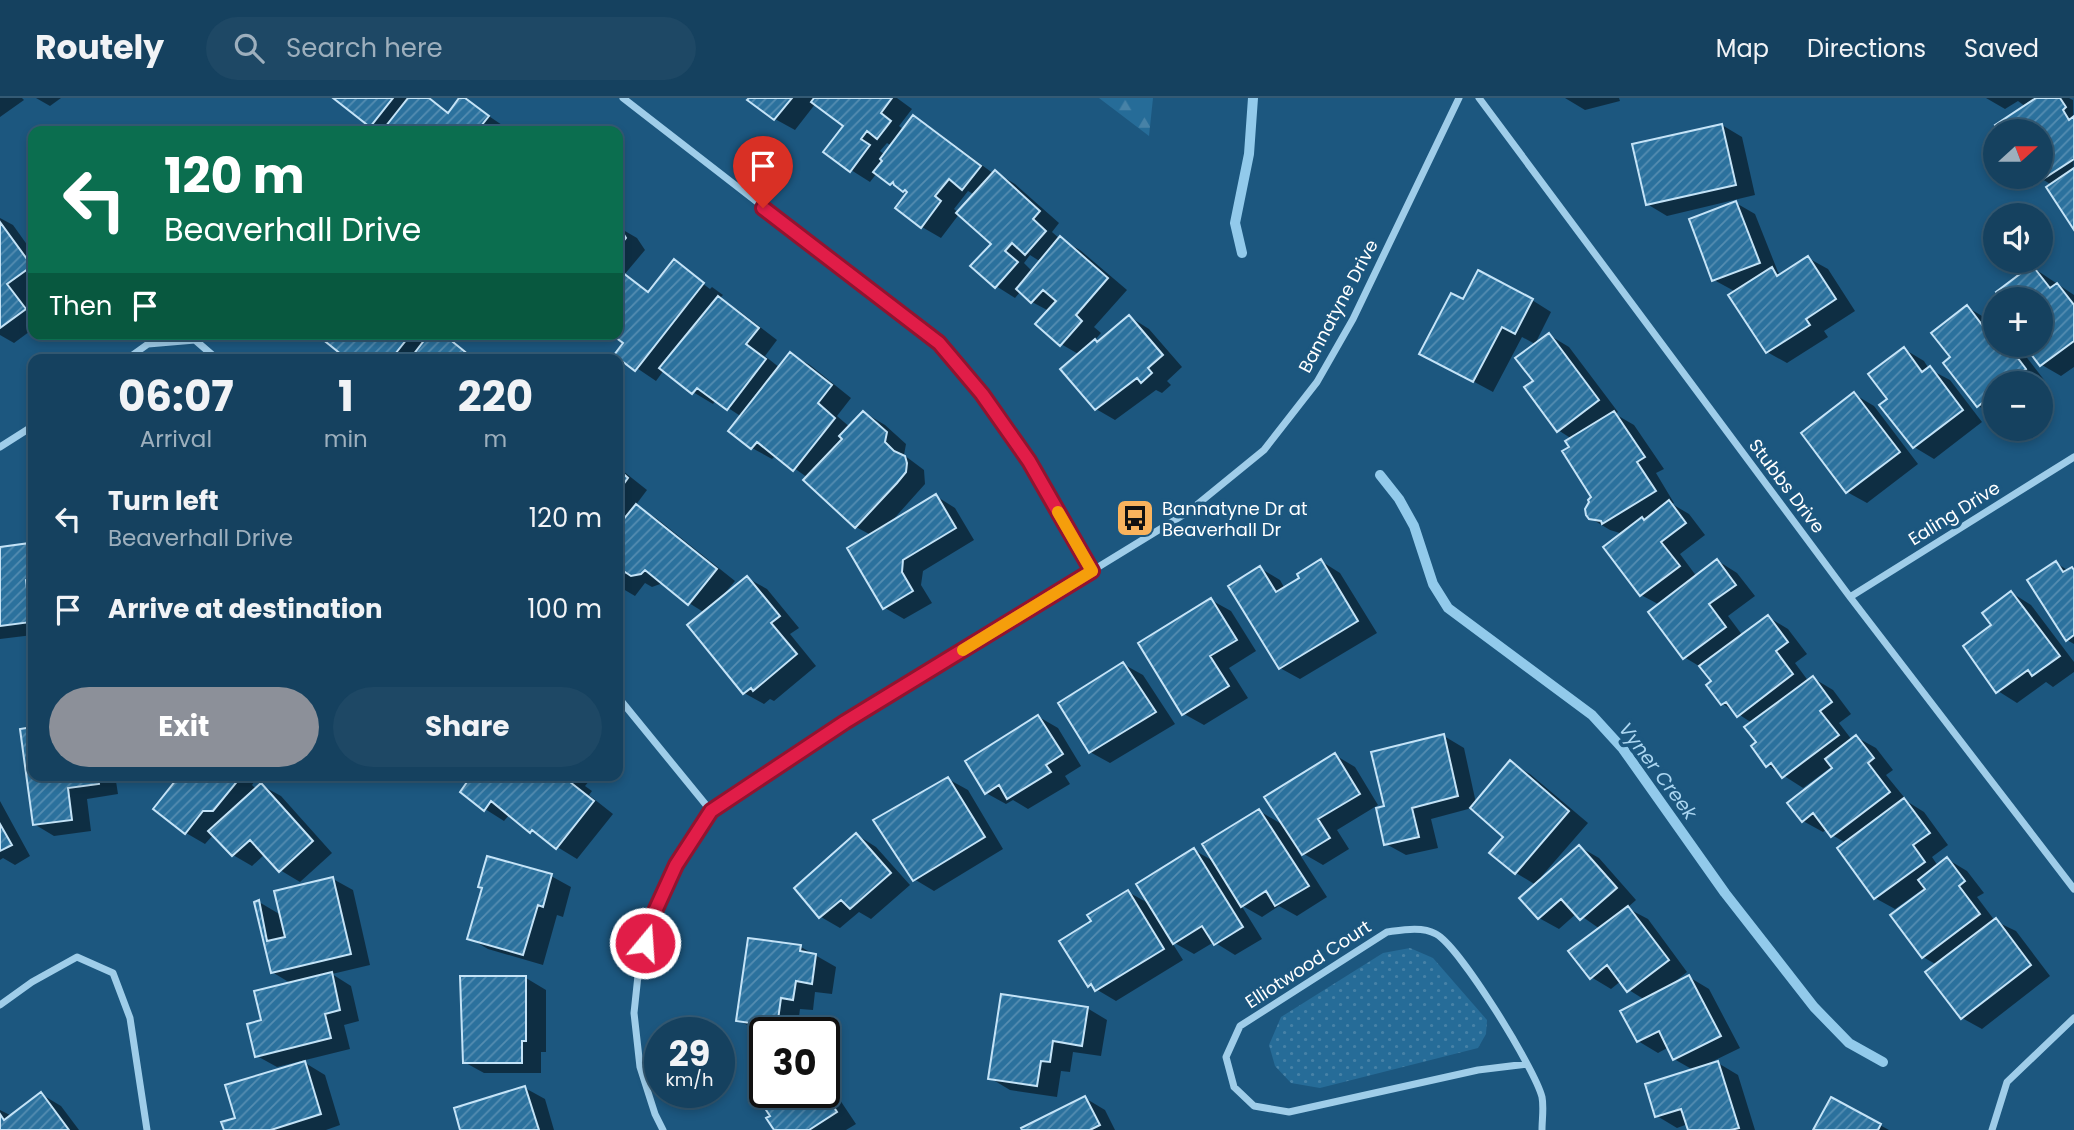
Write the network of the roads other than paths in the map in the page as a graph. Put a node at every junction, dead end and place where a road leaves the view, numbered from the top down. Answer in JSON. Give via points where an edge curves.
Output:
{"nodes":[{"id":1,"x":624,"y":98,"type":"edge"},
{"id":2,"x":1459,"y":98,"type":"edge"},
{"id":3,"x":1479,"y":98,"type":"edge"},
{"id":4,"x":195,"y":340,"type":"edge"},
{"id":5,"x":195,"y":340,"type":"edge"},
{"id":6,"x":134,"y":354,"type":"edge"},
{"id":7,"x":211,"y":354,"type":"edge"},
{"id":8,"x":28,"y":429,"type":"edge"},
{"id":9,"x":0,"y":447,"type":"edge"},
{"id":10,"x":2074,"y":457,"type":"edge"},
{"id":11,"x":1092,"y":571,"type":"junction"},
{"id":12,"x":1850,"y":597,"type":"junction"},
{"id":13,"x":623,"y":703,"type":"edge"},
{"id":14,"x":711,"y":811,"type":"junction"},
{"id":15,"x":2074,"y":889,"type":"edge"},
{"id":16,"x":0,"y":1005,"type":"edge"},
{"id":17,"x":2074,"y":1018,"type":"edge"},
{"id":18,"x":1527,"y":1064,"type":"junction"},
{"id":19,"x":147,"y":1130,"type":"edge"},
{"id":20,"x":663,"y":1130,"type":"edge"},
{"id":21,"x":1542,"y":1130,"type":"edge"},
{"id":22,"x":1992,"y":1130,"type":"edge"}],
"edges":[{"from":1,"to":11,"type":"street","via":[[939,343],[1029,461]]},
{"from":2,"to":11,"type":"street","name":"Bannatyne Drive","via":[[1353,319],[1310,391],[1264,450],[1199,503]]},
{"from":3,"to":12,"type":"street","name":"Stubbs Drive"},
{"from":4,"to":7,"type":"street"},
{"from":5,"to":6,"type":"street","via":[[148,344]]},
{"from":8,"to":9,"type":"street"},
{"from":10,"to":12,"type":"street","name":"Ealing Drive"},
{"from":11,"to":14,"type":"street","name":"Bannatyne Drive","via":[[845,722]]},
{"from":12,"to":15,"type":"street","name":"Stubbs Drive"},
{"from":13,"to":14,"type":"street"},
{"from":14,"to":20,"type":"street","name":"Bannatyne Drive","via":[[671,876],[651,920],[639,966],[634,1013],[640,1067]]},
{"from":16,"to":19,"type":"street","via":[[77,957],[113,973],[130,1018]]},
{"from":17,"to":22,"type":"street","via":[[2007,1082]]},
{"from":18,"to":18,"type":"street","name":"Elliotwood Court","via":[[1478,1070],[1289,1112],[1254,1106],[1234,1087],[1226,1057],[1240,1026],[1387,932],[1413,929],[1436,933],[1458,957]]},
{"from":18,"to":21,"type":"street","name":"Elliotwood Court","via":[[1542,1098]]}]}
